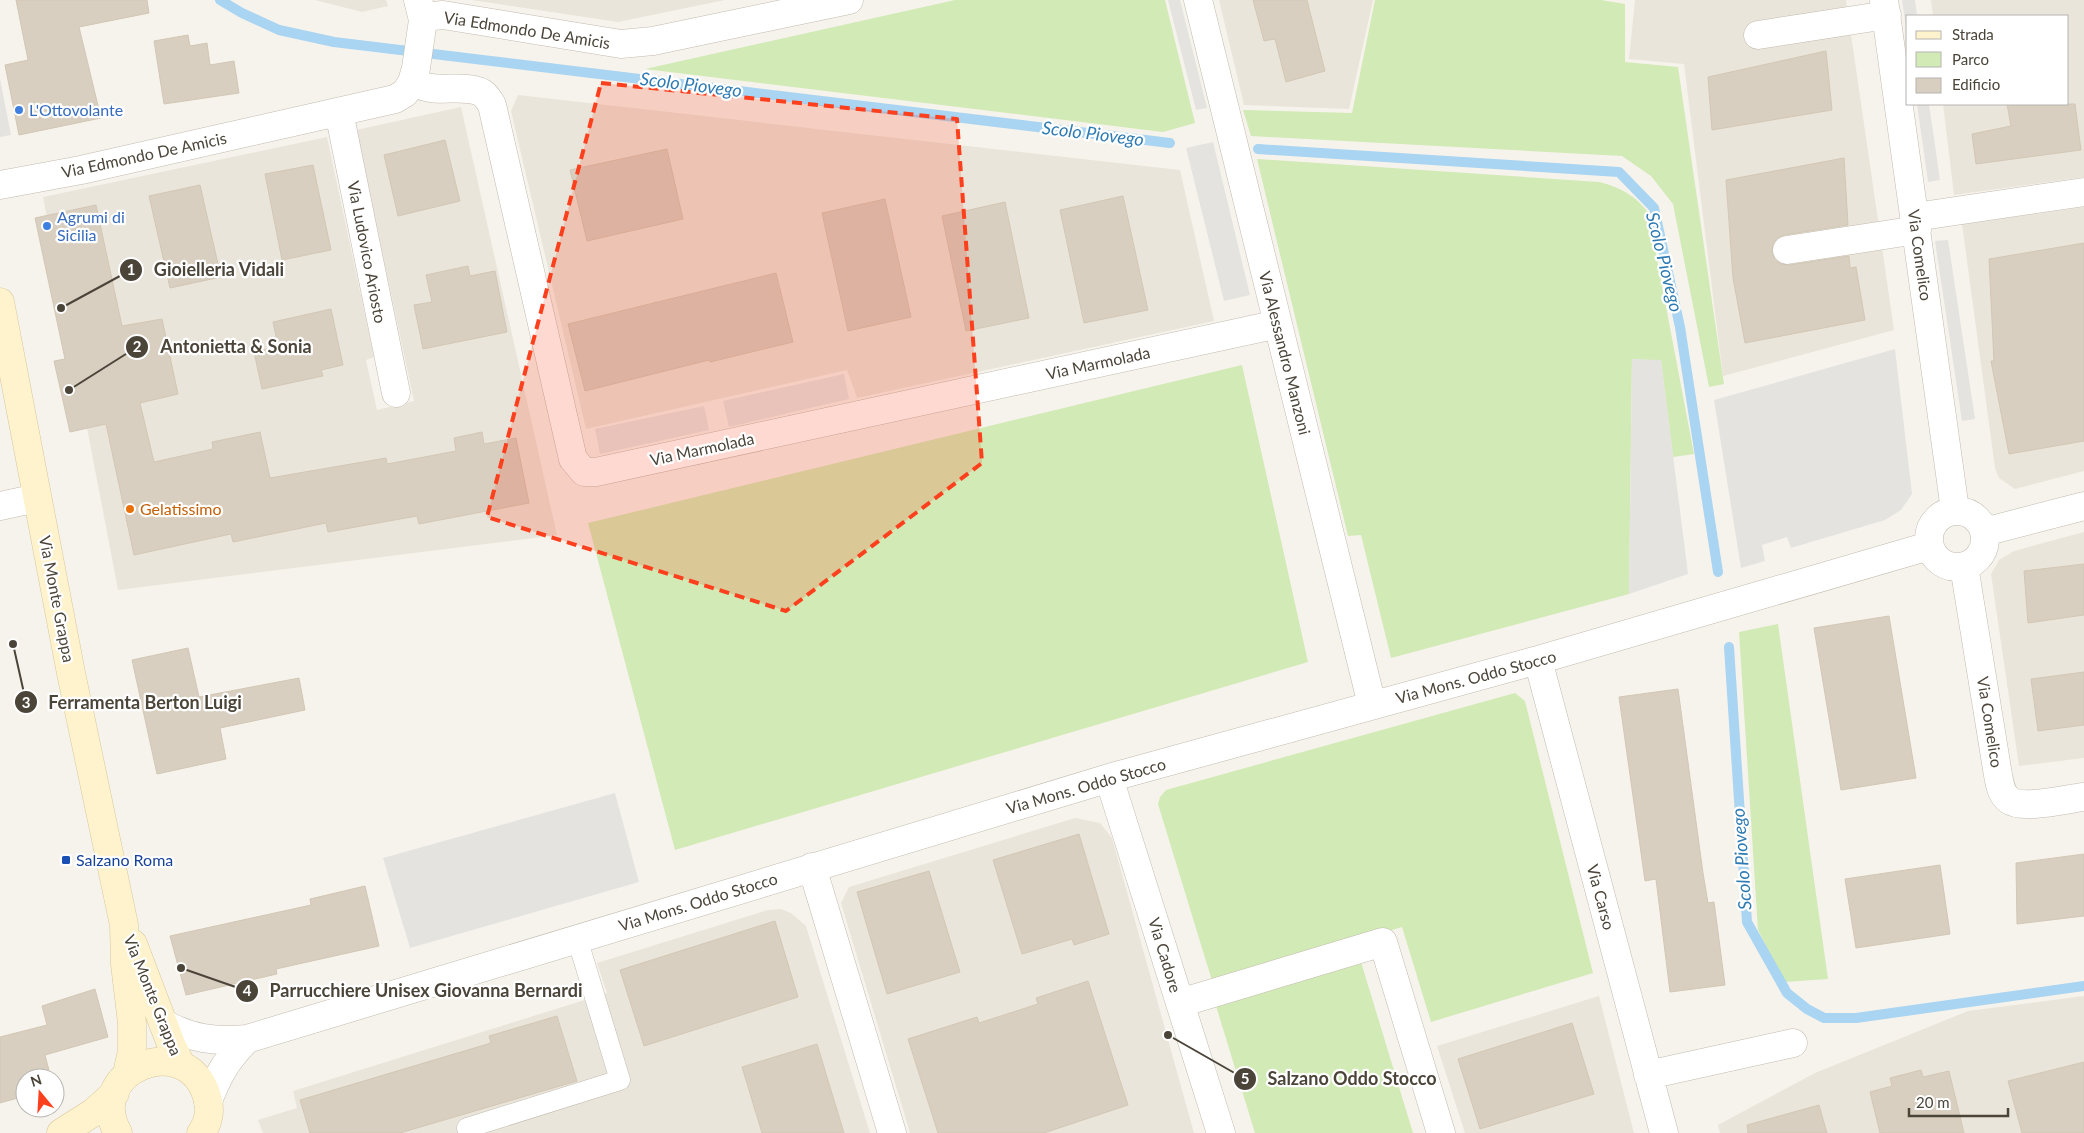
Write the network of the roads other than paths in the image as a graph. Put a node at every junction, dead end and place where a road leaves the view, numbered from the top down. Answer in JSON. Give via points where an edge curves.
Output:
{"nodes":[{"id":1,"x":849,"y":0,"type":"edge"},
{"id":2,"x":1198,"y":0,"type":"edge"},
{"id":3,"x":799,"y":6,"type":"edge"},
{"id":4,"x":1886,"y":7,"type":"edge"},
{"id":5,"x":421,"y":19,"type":"edge"},
{"id":6,"x":1758,"y":35,"type":"dead end"},
{"id":7,"x":414,"y":75,"type":"junction"},
{"id":8,"x":339,"y":112,"type":"junction"},
{"id":9,"x":0,"y":185,"type":"edge"},
{"id":10,"x":2084,"y":192,"type":"edge"},
{"id":11,"x":1916,"y":223,"type":"junction"},
{"id":12,"x":1787,"y":250,"type":"dead end"},
{"id":13,"x":0,"y":302,"type":"edge"},
{"id":14,"x":1278,"y":324,"type":"junction"},
{"id":15,"x":396,"y":393,"type":"dead end"},
{"id":16,"x":38,"y":498,"type":"junction"},
{"id":17,"x":0,"y":506,"type":"edge"},
{"id":18,"x":2084,"y":506,"type":"edge"},
{"id":19,"x":1955,"y":510,"type":"junction"},
{"id":20,"x":1984,"y":532,"type":"junction"},
{"id":21,"x":1929,"y":546,"type":"junction"},
{"id":22,"x":1964,"y":566,"type":"junction"},
{"id":23,"x":1538,"y":660,"type":"junction"},
{"id":24,"x":1372,"y":705,"type":"junction"},
{"id":25,"x":1109,"y":778,"type":"junction"},
{"id":26,"x":2084,"y":797,"type":"edge"},
{"id":27,"x":812,"y":867,"type":"junction"},
{"id":28,"x":124,"y":925,"type":"junction"},
{"id":29,"x":577,"y":938,"type":"junction"},
{"id":30,"x":1180,"y":1002,"type":"junction"},
{"id":31,"x":162,"y":1023,"type":"junction"},
{"id":32,"x":247,"y":1039,"type":"junction"},
{"id":33,"x":220,"y":1041,"type":"junction"},
{"id":34,"x":1793,"y":1043,"type":"dead end"},
{"id":35,"x":183,"y":1066,"type":"junction"},
{"id":36,"x":1648,"y":1075,"type":"junction"},
{"id":37,"x":121,"y":1083,"type":"junction"},
{"id":38,"x":208,"y":1101,"type":"junction"},
{"id":39,"x":467,"y":1128,"type":"dead end"},
{"id":40,"x":203,"y":1132,"type":"edge"},
{"id":41,"x":61,"y":1133,"type":"edge"},
{"id":42,"x":118,"y":1133,"type":"edge"},
{"id":43,"x":892,"y":1133,"type":"edge"},
{"id":44,"x":1221,"y":1133,"type":"edge"},
{"id":45,"x":1441,"y":1133,"type":"edge"},
{"id":46,"x":1664,"y":1133,"type":"edge"}],
"edges":[{"from":1,"to":3,"type":"street","name":"Via Edmondo De Amicis"},
{"from":2,"to":14,"type":"street","name":"Via Alessandro Manzoni"},
{"from":3,"to":5,"type":"street","name":"Via Edmondo De Amicis","via":[[652,41],[621,44],[443,15]]},
{"from":4,"to":6,"type":"street"},
{"from":4,"to":11,"type":"street","name":"Via Comelico"},
{"from":5,"to":7,"type":"street","name":"Via Edmondo De Amicis"},
{"from":7,"to":8,"type":"street","name":"Via Edmondo De Amicis","via":[[405,93],[395,99]]},
{"from":7,"to":14,"type":"street","name":"Via Marmolada","via":[[430,88],[479,91],[492,105],[572,459],[584,472],[596,472]]},
{"from":8,"to":9,"type":"street","name":"Via Edmondo De Amicis"},
{"from":8,"to":15,"type":"street","name":"Via Ludovico Ariosto"},
{"from":10,"to":11,"type":"street"},
{"from":11,"to":12,"type":"street"},
{"from":11,"to":19,"type":"street","name":"Via Comelico"},
{"from":13,"to":16,"type":"street","name":"Via Monte Grappa"},
{"from":14,"to":24,"type":"street","name":"Via Alessandro Manzoni"},
{"from":16,"to":17,"type":"street"},
{"from":16,"to":28,"type":"street","name":"Via Monte Grappa"},
{"from":18,"to":20,"type":"street"},
{"from":19,"to":20,"type":"street","via":[[1974,516]]},
{"from":19,"to":21,"type":"street","via":[[1934,522],[1928,538]]},
{"from":20,"to":22,"type":"street","via":[[1983,550],[1979,557]]},
{"from":21,"to":22,"type":"street","via":[[1939,561],[1955,567]]},
{"from":21,"to":23,"type":"street","name":"Via Mons. Oddo Stocco"},
{"from":22,"to":26,"type":"street","name":"Via Comelico","via":[[2002,793],[2021,805]]},
{"from":23,"to":24,"type":"street","name":"Via Mons. Oddo Stocco"},
{"from":23,"to":36,"type":"street","name":"Via Carso"},
{"from":24,"to":25,"type":"street","name":"Via Mons. Oddo Stocco"},
{"from":25,"to":27,"type":"street","name":"Via Mons. Oddo Stocco"},
{"from":25,"to":30,"type":"street","name":"Via Cadore"},
{"from":27,"to":29,"type":"street","name":"Via Mons. Oddo Stocco"},
{"from":27,"to":43,"type":"street"},
{"from":28,"to":31,"type":"street","name":"Via Monte Grappa"},
{"from":28,"to":37,"type":"street","name":"Via Monte Grappa","via":[[132,1051]]},
{"from":29,"to":32,"type":"street","name":"Via Mons. Oddo Stocco"},
{"from":29,"to":39,"type":"lane","via":[[620,1080]]},
{"from":30,"to":44,"type":"street","name":"Via Cadore"},
{"from":30,"to":45,"type":"street","via":[[1384,942]]},
{"from":31,"to":33,"type":"street","name":"Via Mons. Oddo Stocco","via":[[179,1032]]},
{"from":31,"to":35,"type":"street","name":"Via Monte Grappa"},
{"from":32,"to":33,"type":"street","name":"Via Mons. Oddo Stocco"},
{"from":32,"to":38,"type":"street","name":"Via Mons. Oddo Stocco","via":[[228,1058]]},
{"from":33,"to":35,"type":"street","via":[[197,1060]]},
{"from":34,"to":36,"type":"street"},
{"from":35,"to":37,"type":"street","via":[[153,1062],[136,1067]]},
{"from":35,"to":38,"type":"street","via":[[200,1081]]},
{"from":36,"to":46,"type":"street","name":"Via Carso"},
{"from":37,"to":41,"type":"street","via":[[94,1112]]},
{"from":37,"to":42,"type":"street","name":"Via Monte Grappa","via":[[112,1104]]},
{"from":38,"to":40,"type":"street","via":[[208,1120]]}]}
